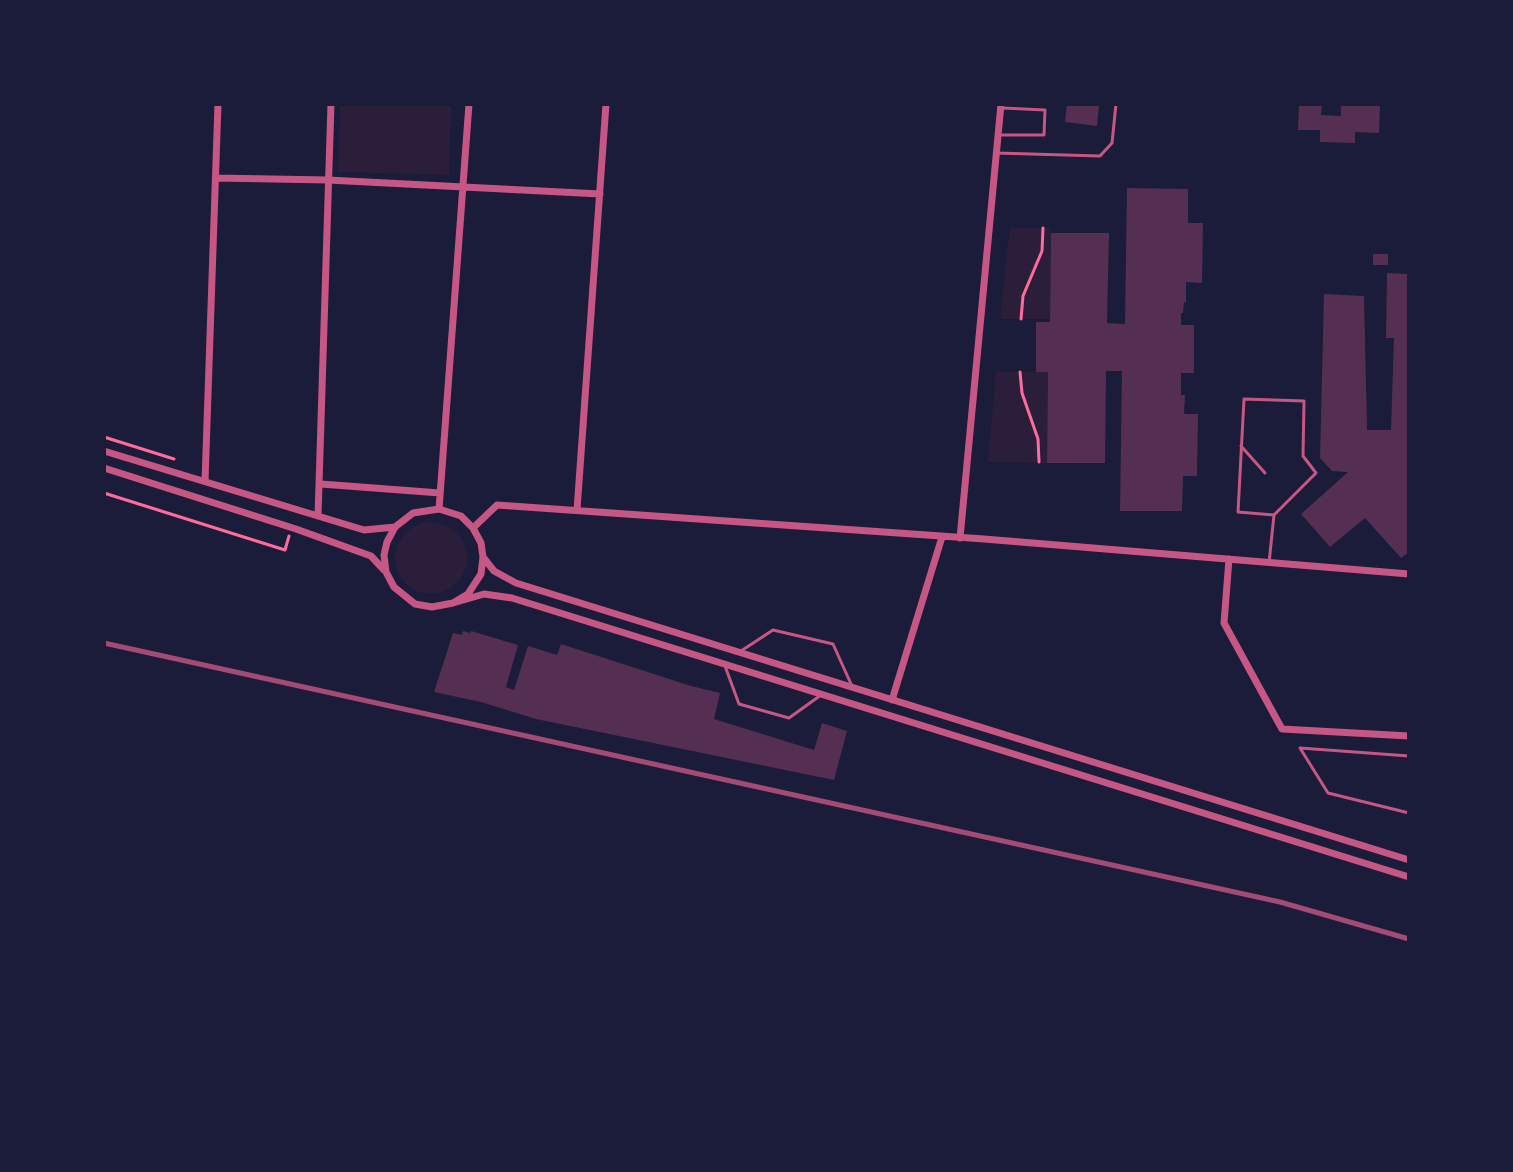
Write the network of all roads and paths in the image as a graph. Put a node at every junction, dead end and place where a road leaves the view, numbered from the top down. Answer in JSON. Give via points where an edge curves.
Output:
{"nodes":[{"id":1,"x":218,"y":104,"type":"edge"},
{"id":2,"x":331,"y":104,"type":"edge"},
{"id":3,"x":469,"y":104,"type":"edge"},
{"id":4,"x":606,"y":104,"type":"edge"},
{"id":5,"x":1116,"y":104,"type":"edge"},
{"id":6,"x":1001,"y":106,"type":"edge"},
{"id":7,"x":998,"y":135,"type":"junction"},
{"id":8,"x":996,"y":153,"type":"junction"},
{"id":9,"x":216,"y":178,"type":"junction"},
{"id":10,"x":328,"y":180,"type":"junction"},
{"id":11,"x":463,"y":186,"type":"junction"},
{"id":12,"x":600,"y":194,"type":"junction"},
{"id":13,"x":1043,"y":228,"type":"dead end"},
{"id":14,"x":1021,"y":319,"type":"dead end"},
{"id":15,"x":1020,"y":372,"type":"dead end"},
{"id":16,"x":1241,"y":446,"type":"junction"},
{"id":17,"x":104,"y":451,"type":"edge"},
{"id":18,"x":1039,"y":462,"type":"dead end"},
{"id":19,"x":104,"y":468,"type":"edge"},
{"id":20,"x":1265,"y":473,"type":"dead end"},
{"id":21,"x":205,"y":481,"type":"junction"},
{"id":22,"x":321,"y":484,"type":"junction"},
{"id":23,"x":104,"y":493,"type":"edge"},
{"id":24,"x":440,"y":493,"type":"junction"},
{"id":25,"x":439,"y":509,"type":"junction"},
{"id":26,"x":577,"y":510,"type":"junction"},
{"id":27,"x":1274,"y":515,"type":"junction"},
{"id":28,"x":318,"y":516,"type":"junction"},
{"id":29,"x":395,"y":527,"type":"junction"},
{"id":30,"x":473,"y":528,"type":"junction"},
{"id":31,"x":942,"y":537,"type":"junction"},
{"id":32,"x":960,"y":538,"type":"junction"},
{"id":33,"x":285,"y":550,"type":"dead end"},
{"id":34,"x":483,"y":557,"type":"junction"},
{"id":35,"x":1229,"y":559,"type":"junction"},
{"id":36,"x":1269,"y":563,"type":"junction"},
{"id":37,"x":386,"y":572,"type":"junction"},
{"id":38,"x":1409,"y":574,"type":"edge"},
{"id":39,"x":453,"y":603,"type":"junction"},
{"id":40,"x":739,"y":653,"type":"junction"},
{"id":41,"x":725,"y":666,"type":"junction"},
{"id":42,"x":853,"y":688,"type":"junction"},
{"id":43,"x":821,"y":695,"type":"junction"},
{"id":44,"x":892,"y":700,"type":"junction"},
{"id":45,"x":1409,"y":736,"type":"edge"},
{"id":46,"x":1409,"y":756,"type":"edge"},
{"id":47,"x":1409,"y":813,"type":"edge"},
{"id":48,"x":1409,"y":860,"type":"edge"},
{"id":49,"x":1409,"y":877,"type":"edge"}],
"edges":[{"from":1,"to":9,"type":"street"},
{"from":2,"to":10,"type":"street"},
{"from":3,"to":11,"type":"street"},
{"from":4,"to":12,"type":"street"},
{"from":5,"to":8,"type":"lane","via":[[1112,143],[1100,156]]},
{"from":6,"to":7,"type":"street"},
{"from":6,"to":7,"type":"lane","via":[[1045,110],[1044,135]]},
{"from":7,"to":8,"type":"street"},
{"from":8,"to":32,"type":"street"},
{"from":9,"to":10,"type":"street"},
{"from":9,"to":21,"type":"street"},
{"from":10,"to":11,"type":"street"},
{"from":10,"to":22,"type":"street"},
{"from":11,"to":12,"type":"street"},
{"from":11,"to":24,"type":"street"},
{"from":12,"to":26,"type":"street"},
{"from":13,"to":14,"type":"path","via":[[1042,251],[1023,296]]},
{"from":15,"to":18,"type":"path"},
{"from":16,"to":20,"type":"lane"},
{"from":16,"to":27,"type":"lane","via":[[1238,512]]},
{"from":16,"to":27,"type":"lane","via":[[1244,399],[1304,401],[1303,456],[1316,473]]},
{"from":17,"to":21,"type":"street"},
{"from":19,"to":37,"type":"street","via":[[371,556]]},
{"from":21,"to":28,"type":"street"},
{"from":22,"to":24,"type":"street"},
{"from":22,"to":28,"type":"street"},
{"from":23,"to":33,"type":"path"},
{"from":24,"to":25,"type":"street"},
{"from":25,"to":29,"type":"street","via":[[413,513]]},
{"from":25,"to":30,"type":"street","via":[[461,516]]},
{"from":26,"to":30,"type":"street","via":[[497,505]]},
{"from":26,"to":31,"type":"street"},
{"from":27,"to":36,"type":"lane"},
{"from":28,"to":29,"type":"street","via":[[364,530]]},
{"from":29,"to":37,"type":"street","via":[[384,555]]},
{"from":30,"to":34,"type":"street"},
{"from":31,"to":32,"type":"street"},
{"from":31,"to":44,"type":"street"},
{"from":32,"to":35,"type":"street"},
{"from":34,"to":39,"type":"street","via":[[476,584]]},
{"from":34,"to":40,"type":"street","via":[[494,571],[516,583]]},
{"from":35,"to":36,"type":"street"},
{"from":35,"to":45,"type":"street","via":[[1224,623],[1282,729]]},
{"from":36,"to":38,"type":"street"},
{"from":37,"to":39,"type":"street","via":[[394,587],[415,604]]},
{"from":39,"to":41,"type":"street","via":[[484,594],[512,598]]},
{"from":40,"to":42,"type":"street"},
{"from":40,"to":42,"type":"lane","via":[[773,630],[833,644]]},
{"from":41,"to":43,"type":"street"},
{"from":41,"to":43,"type":"lane","via":[[739,704],[789,718]]},
{"from":42,"to":44,"type":"street"},
{"from":43,"to":49,"type":"street"},
{"from":44,"to":48,"type":"street"},
{"from":46,"to":47,"type":"lane","via":[[1300,748],[1328,793]]}]}
